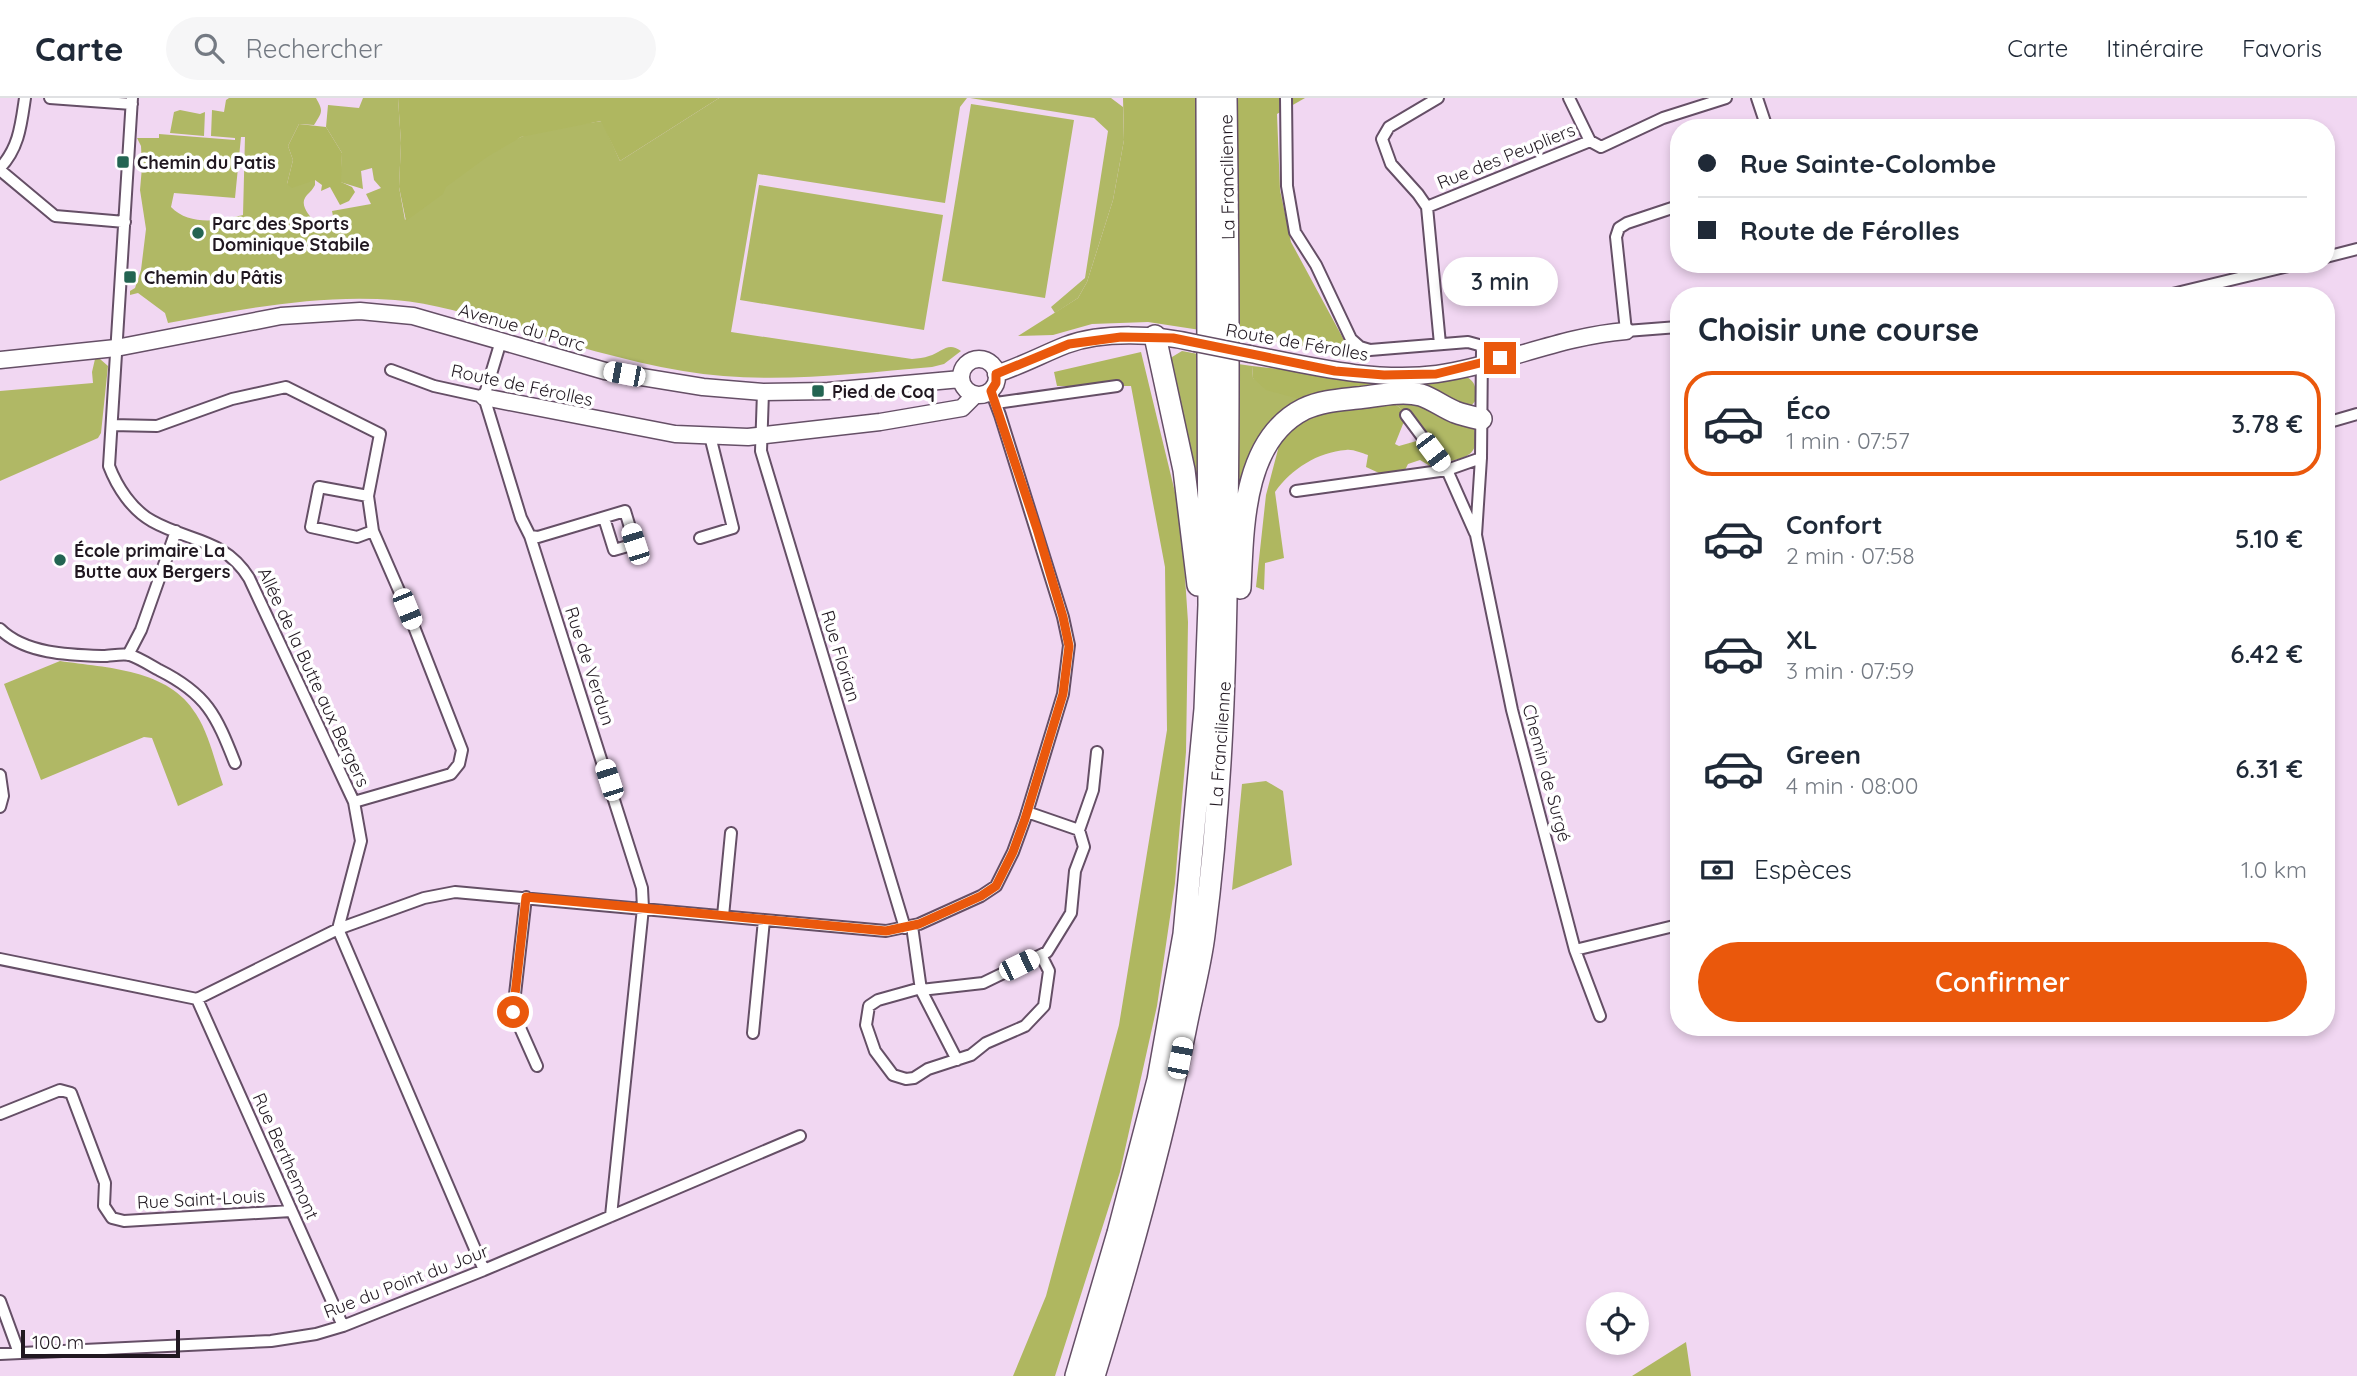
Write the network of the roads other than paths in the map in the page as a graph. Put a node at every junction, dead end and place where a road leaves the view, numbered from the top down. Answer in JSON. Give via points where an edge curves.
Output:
{"nodes":[{"id":1,"x":25,"y":98,"type":"edge"},
{"id":2,"x":50,"y":98,"type":"edge"},
{"id":3,"x":1207,"y":98,"type":"edge"},
{"id":4,"x":1226,"y":98,"type":"edge"},
{"id":5,"x":1286,"y":98,"type":"edge"},
{"id":6,"x":1438,"y":98,"type":"edge"},
{"id":7,"x":1569,"y":98,"type":"edge"},
{"id":8,"x":1726,"y":98,"type":"edge"},
{"id":9,"x":1757,"y":98,"type":"edge"},
{"id":10,"x":132,"y":101,"type":"edge"},
{"id":11,"x":1764,"y":119,"type":"edge"},
{"id":12,"x":1590,"y":141,"type":"junction"},
{"id":13,"x":0,"y":169,"type":"edge"},
{"id":14,"x":1427,"y":207,"type":"junction"},
{"id":15,"x":1670,"y":209,"type":"edge"},
{"id":16,"x":125,"y":222,"type":"junction"},
{"id":17,"x":2357,"y":249,"type":"edge"},
{"id":18,"x":2335,"y":255,"type":"edge"},
{"id":19,"x":2263,"y":273,"type":"edge"},
{"id":20,"x":2209,"y":287,"type":"edge"},
{"id":21,"x":1670,"y":328,"type":"edge"},
{"id":22,"x":1626,"y":331,"type":"junction"},
{"id":23,"x":1155,"y":336,"type":"junction"},
{"id":24,"x":501,"y":341,"type":"junction"},
{"id":25,"x":1440,"y":344,"type":"junction"},
{"id":26,"x":116,"y":348,"type":"junction"},
{"id":27,"x":0,"y":360,"type":"edge"},
{"id":28,"x":1483,"y":363,"type":"junction"},
{"id":29,"x":391,"y":370,"type":"dead end"},
{"id":30,"x":996,"y":374,"type":"junction"},
{"id":31,"x":961,"y":379,"type":"junction"},
{"id":32,"x":1117,"y":386,"type":"dead end"},
{"id":33,"x":763,"y":392,"type":"junction"},
{"id":34,"x":987,"y":396,"type":"junction"},
{"id":35,"x":484,"y":397,"type":"junction"},
{"id":36,"x":2357,"y":414,"type":"edge"},
{"id":37,"x":1406,"y":415,"type":"dead end"},
{"id":38,"x":1481,"y":419,"type":"junction"},
{"id":39,"x":2335,"y":420,"type":"edge"},
{"id":40,"x":111,"y":425,"type":"junction"},
{"id":41,"x":710,"y":436,"type":"junction"},
{"id":42,"x":762,"y":436,"type":"junction"},
{"id":43,"x":1481,"y":458,"type":"junction"},
{"id":44,"x":1447,"y":470,"type":"junction"},
{"id":45,"x":1297,"y":491,"type":"dead end"},
{"id":46,"x":368,"y":496,"type":"junction"},
{"id":47,"x":604,"y":518,"type":"dead end"},
{"id":48,"x":176,"y":531,"type":"junction"},
{"id":49,"x":373,"y":531,"type":"junction"},
{"id":50,"x":1476,"y":535,"type":"junction"},
{"id":51,"x":530,"y":536,"type":"junction"},
{"id":52,"x":700,"y":538,"type":"dead end"},
{"id":53,"x":0,"y":629,"type":"edge"},
{"id":54,"x":128,"y":655,"type":"junction"},
{"id":55,"x":1214,"y":713,"type":"junction"},
{"id":56,"x":1097,"y":752,"type":"dead end"},
{"id":57,"x":235,"y":762,"type":"dead end"},
{"id":58,"x":0,"y":775,"type":"edge"},
{"id":59,"x":354,"y":802,"type":"junction"},
{"id":60,"x":0,"y":807,"type":"edge"},
{"id":61,"x":1027,"y":812,"type":"junction"},
{"id":62,"x":1079,"y":830,"type":"junction"},
{"id":63,"x":731,"y":833,"type":"dead end"},
{"id":64,"x":526,"y":897,"type":"junction"},
{"id":65,"x":643,"y":908,"type":"junction"},
{"id":66,"x":723,"y":916,"type":"junction"},
{"id":67,"x":764,"y":920,"type":"junction"},
{"id":68,"x":909,"y":927,"type":"junction"},
{"id":69,"x":1670,"y":927,"type":"edge"},
{"id":70,"x":338,"y":929,"type":"junction"},
{"id":71,"x":1575,"y":950,"type":"junction"},
{"id":72,"x":1041,"y":955,"type":"junction"},
{"id":73,"x":0,"y":959,"type":"edge"},
{"id":74,"x":921,"y":989,"type":"junction"},
{"id":75,"x":197,"y":999,"type":"junction"},
{"id":76,"x":1600,"y":1016,"type":"dead end"},
{"id":77,"x":753,"y":1033,"type":"dead end"},
{"id":78,"x":957,"y":1060,"type":"junction"},
{"id":79,"x":537,"y":1066,"type":"dead end"},
{"id":80,"x":0,"y":1114,"type":"edge"},
{"id":81,"x":800,"y":1136,"type":"dead end"},
{"id":82,"x":291,"y":1212,"type":"junction"},
{"id":83,"x":611,"y":1216,"type":"junction"},
{"id":84,"x":1133,"y":1247,"type":"junction"},
{"id":85,"x":484,"y":1270,"type":"junction"},
{"id":86,"x":0,"y":1301,"type":"edge"},
{"id":87,"x":342,"y":1326,"type":"junction"},
{"id":88,"x":19,"y":1353,"type":"junction"},
{"id":89,"x":0,"y":1354,"type":"edge"},
{"id":90,"x":1076,"y":1376,"type":"edge"},
{"id":91,"x":1094,"y":1376,"type":"edge"},
{"id":92,"x":1108,"y":1376,"type":"edge"}],
"edges":[{"from":1,"to":13,"type":"street","via":[[19,137]]},
{"from":2,"to":10,"type":"street"},
{"from":3,"to":55,"type":"highway","name":"La Francilienne","via":[[1209,605]]},
{"from":4,"to":55,"type":"highway","name":"La Francilienne","via":[[1229,349]]},
{"from":5,"to":25,"type":"street","via":[[1287,186],[1295,232],[1351,339],[1370,350]]},
{"from":6,"to":14,"type":"street","via":[[1389,127],[1382,139],[1391,164]]},
{"from":7,"to":12,"type":"street"},
{"from":8,"to":12,"type":"street","name":"Rue des Peupliers","via":[[1663,118],[1601,147]]},
{"from":9,"to":11,"type":"street"},
{"from":10,"to":16,"type":"street"},
{"from":12,"to":14,"type":"street","name":"Rue des Peupliers"},
{"from":13,"to":16,"type":"street","via":[[55,216]]},
{"from":14,"to":25,"type":"street","name":"Rue des Peupliers"},
{"from":15,"to":22,"type":"street","via":[[1619,228],[1616,237]]},
{"from":16,"to":26,"type":"street"},
{"from":17,"to":18,"type":"street"},
{"from":19,"to":20,"type":"street"},
{"from":21,"to":22,"type":"street","name":"Route de Férolles"},
{"from":22,"to":28,"type":"street","name":"Route de Férolles","via":[[1557,342]]},
{"from":23,"to":28,"type":"street","name":"Route de Férolles","bridge":true,"via":[[1335,371],[1436,374]]},
{"from":23,"to":30,"type":"street","name":"Route de Férolles","via":[[1069,344]]},
{"from":23,"to":55,"type":"highway","via":[[1184,470],[1198,588],[1198,664]]},
{"from":24,"to":26,"type":"street","name":"Avenue du Parc","via":[[414,316],[360,311],[281,316]]},
{"from":24,"to":33,"type":"street","name":"Avenue du Parc","via":[[605,371]]},
{"from":24,"to":35,"type":"street"},
{"from":25,"to":28,"type":"street","via":[[1479,345]]},
{"from":26,"to":27,"type":"street","name":"Avenue du Parc"},
{"from":26,"to":40,"type":"street","name":"Allée de la Butte aux Bergers"},
{"from":28,"to":38,"type":"street","name":"Chemin de Surgé"},
{"from":29,"to":35,"type":"street","name":"Route de Férolles"},
{"from":30,"to":31,"type":"street","via":[[991,365],[977,359],[967,364]]},
{"from":30,"to":34,"type":"street"},
{"from":31,"to":33,"type":"street","name":"Avenue du Parc"},
{"from":31,"to":34,"type":"street","via":[[965,389]]},
{"from":32,"to":34,"type":"street","name":"Route de Férolles"},
{"from":33,"to":42,"type":"street","name":"Rue Florian"},
{"from":34,"to":42,"type":"street","name":"Route de Férolles","via":[[962,408]]},
{"from":34,"to":61,"type":"street","via":[[1051,575],[1069,646],[1061,706]]},
{"from":35,"to":41,"type":"street","name":"Route de Férolles","via":[[641,429]]},
{"from":35,"to":51,"type":"street","name":"Rue de Verdun"},
{"from":36,"to":39,"type":"street"},
{"from":37,"to":44,"type":"street","name":"Chemin de Surgé"},
{"from":38,"to":43,"type":"street","name":"Chemin de Surgé"},
{"from":38,"to":55,"type":"highway","via":[[1420,395],[1399,394],[1315,404],[1278,429],[1260,457],[1250,491],[1234,690]]},
{"from":40,"to":46,"type":"street","via":[[157,426],[232,399],[286,387],[380,433]]},
{"from":40,"to":48,"type":"street","name":"Allée de la Butte aux Bergers","via":[[109,466],[116,483],[150,520]]},
{"from":41,"to":42,"type":"street","name":"Route de Férolles"},
{"from":41,"to":52,"type":"street","via":[[733,528]]},
{"from":42,"to":68,"type":"street","name":"Rue Florian","via":[[761,452]]},
{"from":43,"to":44,"type":"street"},
{"from":43,"to":50,"type":"street","name":"Chemin de Surgé"},
{"from":44,"to":45,"type":"street"},
{"from":44,"to":50,"type":"street","name":"Chemin de Surgé"},
{"from":46,"to":49,"type":"street"},
{"from":46,"to":49,"type":"street","via":[[319,487],[311,527],[356,537]]},
{"from":47,"to":51,"type":"street"},
{"from":48,"to":54,"type":"street"},
{"from":48,"to":59,"type":"street","name":"Allée de la Butte aux Bergers","via":[[230,554],[241,564]]},
{"from":49,"to":59,"type":"street","via":[[463,750],[451,774]]},
{"from":50,"to":71,"type":"street","name":"Chemin de Surgé","via":[[1512,710]]},
{"from":51,"to":65,"type":"street","name":"Rue de Verdun","via":[[638,873]]},
{"from":53,"to":54,"type":"street","via":[[38,649]]},
{"from":54,"to":57,"type":"street","via":[[195,692],[216,717]]},
{"from":55,"to":84,"type":"highway","name":"La Francilienne","via":[[1204,937],[1175,1082]]},
{"from":55,"to":90,"type":"highway","name":"La Francilienne","via":[[1184,934],[1158,1080]]},
{"from":56,"to":62,"type":"street","via":[[1093,790]]},
{"from":58,"to":60,"type":"street"},
{"from":59,"to":70,"type":"street","name":"Allée de la Butte aux Bergers","via":[[361,841]]},
{"from":61,"to":62,"type":"street"},
{"from":61,"to":68,"type":"street","via":[[996,886]]},
{"from":62,"to":72,"type":"street","via":[[1084,847],[1075,871],[1071,913]]},
{"from":63,"to":66,"type":"street"},
{"from":64,"to":65,"type":"street"},
{"from":64,"to":70,"type":"street","via":[[455,892],[424,898]]},
{"from":64,"to":79,"type":"street","via":[[513,1012]]},
{"from":65,"to":66,"type":"street"},
{"from":65,"to":83,"type":"street","name":"Rue de Verdun"},
{"from":66,"to":67,"type":"street"},
{"from":67,"to":68,"type":"street","via":[[886,931]]},
{"from":67,"to":77,"type":"street"},
{"from":68,"to":74,"type":"street","name":"Rue Florian"},
{"from":69,"to":71,"type":"street"},
{"from":70,"to":75,"type":"street"},
{"from":70,"to":85,"type":"street"},
{"from":71,"to":76,"type":"street","name":"Chemin de Surgé"},
{"from":72,"to":74,"type":"street","via":[[983,983]]},
{"from":72,"to":78,"type":"street","via":[[1049,971],[1044,1006],[1025,1026]]},
{"from":73,"to":75,"type":"street"},
{"from":74,"to":78,"type":"street","name":"Rue Florian"},
{"from":74,"to":78,"type":"street","via":[[869,1006],[866,1025],[875,1051],[893,1075],[906,1079]]},
{"from":75,"to":82,"type":"street","name":"Rue Berthemont"},
{"from":80,"to":82,"type":"street","name":"Rue Saint-Louis","via":[[60,1090],[71,1093],[105,1183],[104,1206],[112,1217],[124,1221]]},
{"from":81,"to":83,"type":"street","name":"Rue du Point du Jour"},
{"from":82,"to":87,"type":"street","name":"Rue Berthemont"},
{"from":83,"to":85,"type":"street","name":"Rue du Point du Jour"},
{"from":84,"to":91,"type":"highway","name":"La Francilienne"},
{"from":84,"to":92,"type":"highway","via":[[1136,1269]]},
{"from":85,"to":87,"type":"street","name":"Rue du Point du Jour"},
{"from":86,"to":88,"type":"street"},
{"from":87,"to":88,"type":"street","name":"Rue du Point du Jour","via":[[295,1339]]},
{"from":88,"to":89,"type":"street","name":"Rue du Point du Jour"}]}
